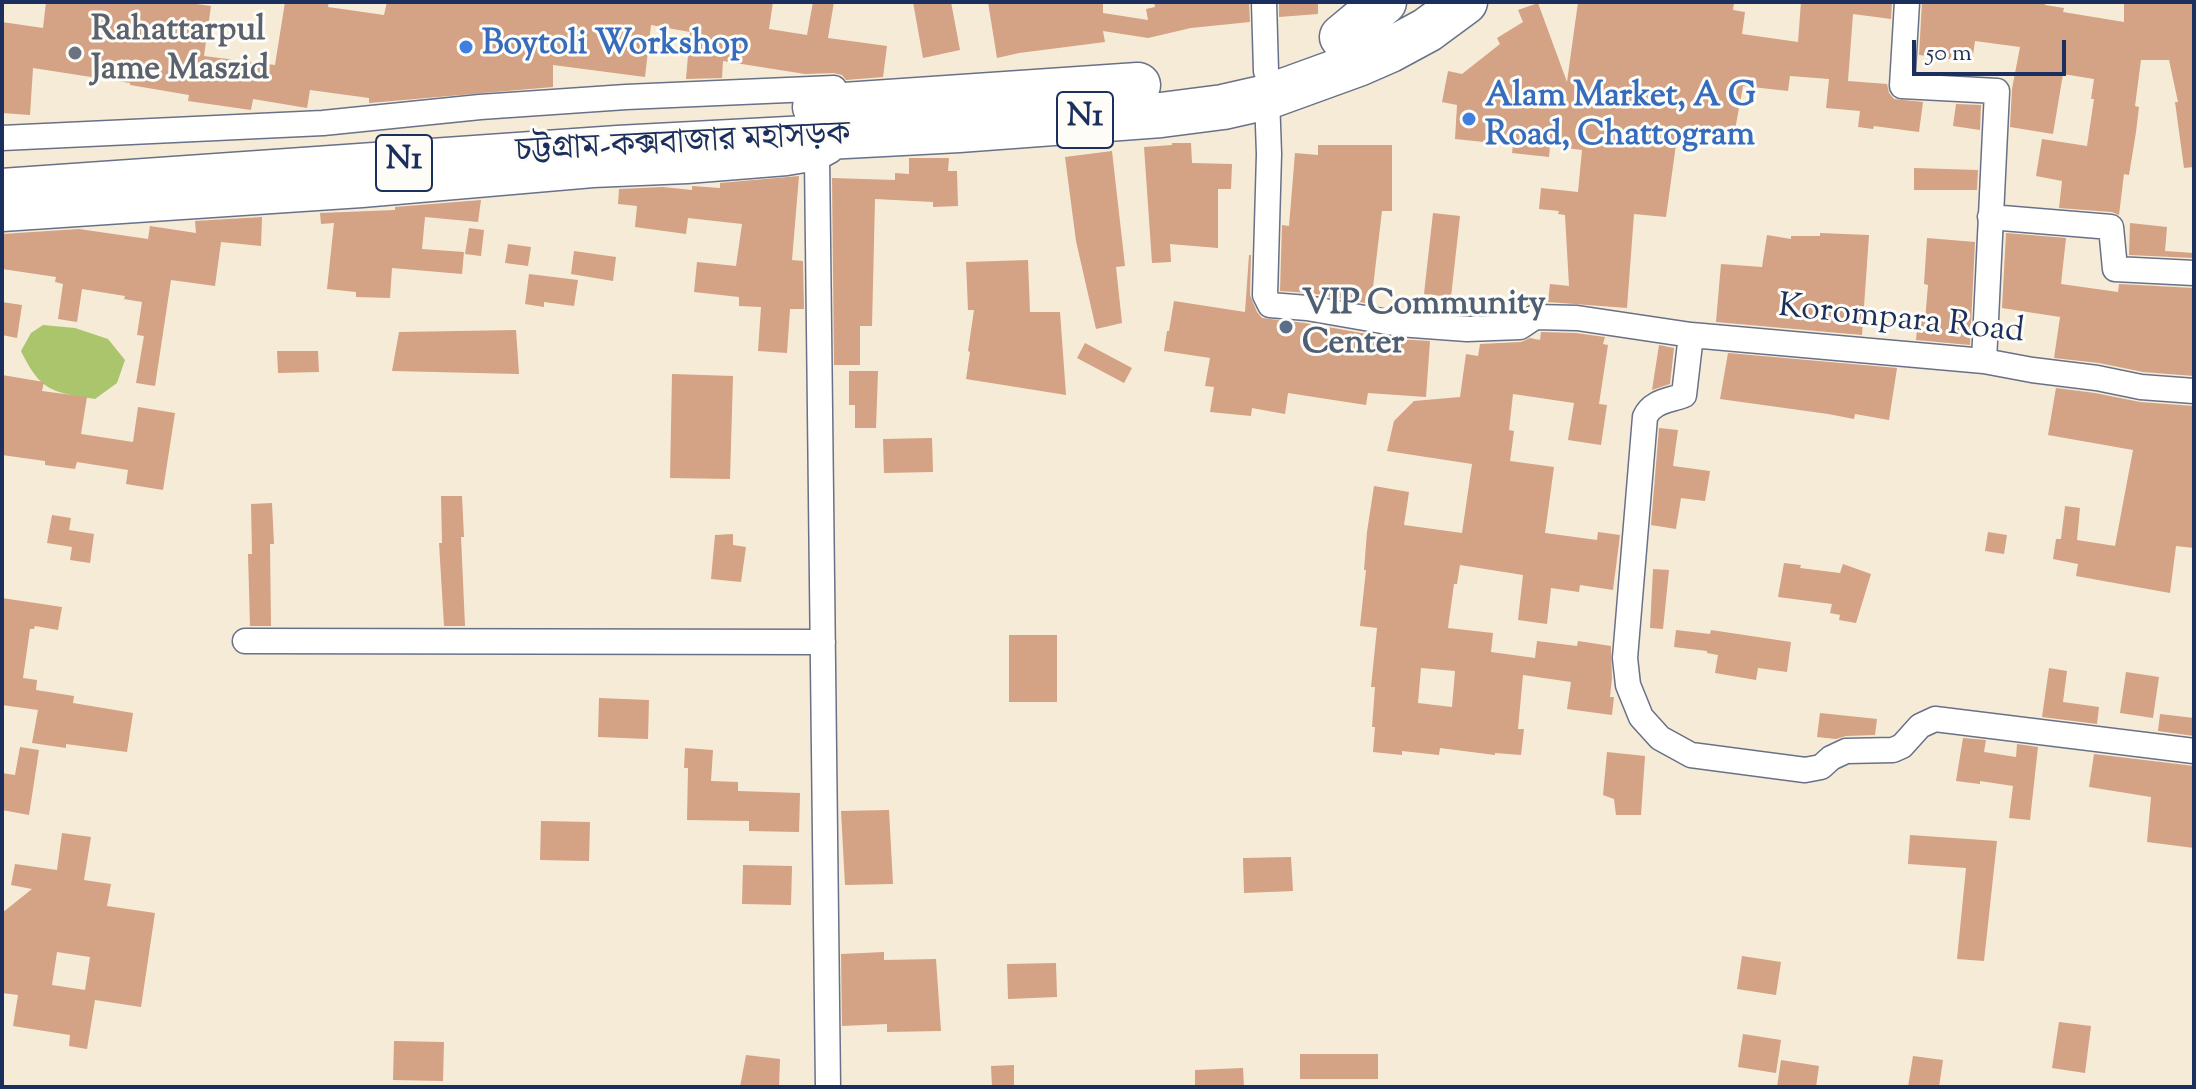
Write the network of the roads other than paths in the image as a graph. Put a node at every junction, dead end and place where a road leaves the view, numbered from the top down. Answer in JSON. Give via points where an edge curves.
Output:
{"nodes":[{"id":1,"x":1264,"y":2,"type":"edge"},
{"id":2,"x":1465,"y":2,"type":"edge"},
{"id":3,"x":1907,"y":2,"type":"edge"},
{"id":4,"x":1415,"y":7,"type":"edge"},
{"id":5,"x":1350,"y":51,"type":"junction"},
{"id":6,"x":1267,"y":84,"type":"junction"},
{"id":7,"x":959,"y":114,"type":"junction"},
{"id":8,"x":856,"y":136,"type":"junction"},
{"id":9,"x":2,"y":138,"type":"edge"},
{"id":10,"x":817,"y":158,"type":"junction"},
{"id":11,"x":2,"y":167,"type":"edge"},
{"id":12,"x":2,"y":191,"type":"edge"},
{"id":13,"x":1990,"y":217,"type":"junction"},
{"id":14,"x":2,"y":219,"type":"edge"},
{"id":15,"x":2194,"y":273,"type":"edge"},
{"id":16,"x":1691,"y":335,"type":"junction"},
{"id":17,"x":1984,"y":361,"type":"junction"},
{"id":18,"x":2194,"y":391,"type":"edge"},
{"id":19,"x":245,"y":641,"type":"dead end"},
{"id":20,"x":823,"y":642,"type":"junction"},
{"id":21,"x":2194,"y":751,"type":"edge"},
{"id":22,"x":828,"y":1087,"type":"edge"}],
"edges":[{"from":1,"to":6,"type":"street"},
{"from":2,"to":5,"type":"highway","number":"N1","via":[[1390,50]]},
{"from":3,"to":13,"type":"street","via":[[1902,86],[1997,91]]},
{"from":4,"to":5,"type":"highway"},
{"from":5,"to":6,"type":"highway","name":"চট্টগ্রাম-কক্সবাজার মহাসড়ক","number":"N1"},
{"from":6,"to":7,"type":"highway","name":"চট্টগ্রাম-কক্সবাজার মহাসড়ক","number":"N1","via":[[1212,80]]},
{"from":6,"to":16,"type":"street","name":"Korompara Road","via":[[1265,295],[1270,305],[1467,329],[1520,327],[1535,317],[1577,318]]},
{"from":7,"to":8,"type":"highway","name":"চট্টগ্রাম-কক্সবাজার মহাসড়ক","number":"N1"},
{"from":7,"to":9,"type":"street","via":[[922,86],[890,85],[626,97],[323,123]]},
{"from":7,"to":11,"type":"highway","name":"চট্টগ্রাম-কক্সবাজার মহাসড়ক","number":"N1"},
{"from":8,"to":10,"type":"street"},
{"from":8,"to":12,"type":"highway","name":"চট্টগ্রাম-কক্সবাজার মহাসড়ক","number":"N1"},
{"from":10,"to":14,"type":"street"},
{"from":10,"to":20,"type":"street"},
{"from":13,"to":15,"type":"street","via":[[2111,227],[2115,269]]},
{"from":13,"to":17,"type":"street"},
{"from":16,"to":17,"type":"street","name":"Korompara Road"},
{"from":16,"to":21,"type":"street","via":[[1684,395],[1654,405],[1645,417],[1628,610],[1628,685],[1641,717],[1660,738],[1691,755],[1805,770],[1821,767],[1846,751],[1893,750],[1935,719]]},
{"from":17,"to":18,"type":"street","name":"Korompara Road"},
{"from":19,"to":20,"type":"street"},
{"from":20,"to":22,"type":"street"}]}
